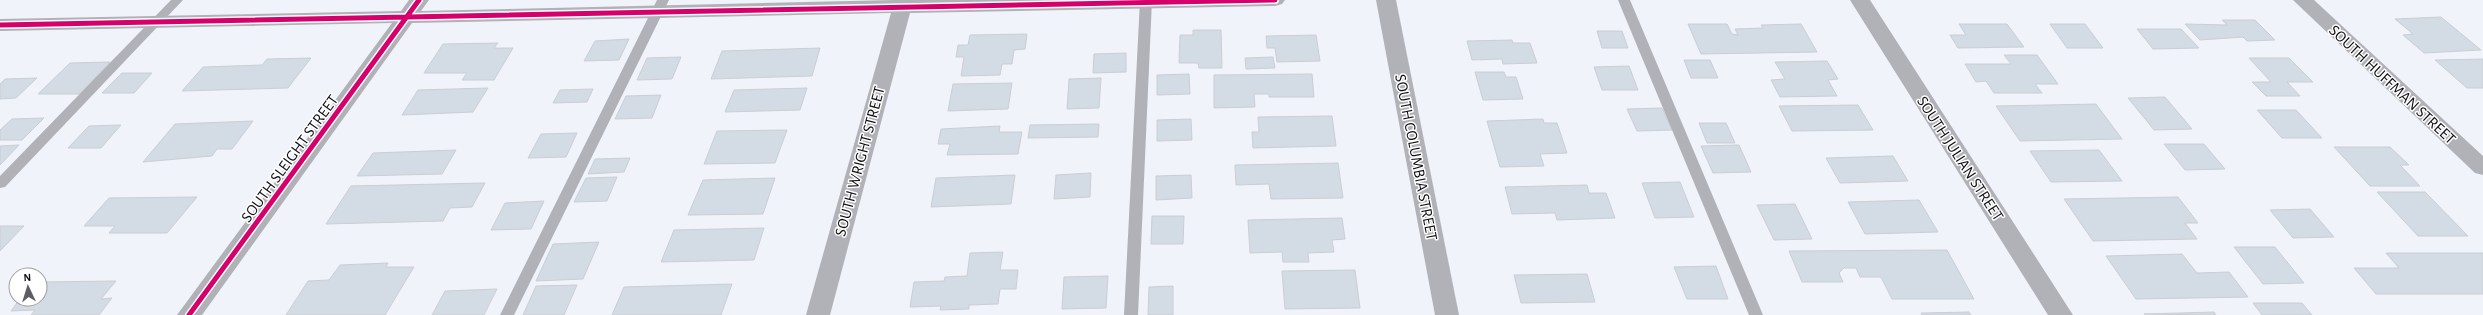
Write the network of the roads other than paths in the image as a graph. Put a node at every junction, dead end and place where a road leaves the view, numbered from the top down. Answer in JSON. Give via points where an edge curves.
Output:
{"nodes":[{"id":1,"x":177,"y":0,"type":"edge"},
{"id":2,"x":1275,"y":0,"type":"edge"},
{"id":3,"x":1386,"y":0,"type":"edge"},
{"id":4,"x":1624,"y":0,"type":"edge"},
{"id":5,"x":1860,"y":0,"type":"edge"},
{"id":6,"x":2303,"y":0,"type":"edge"},
{"id":7,"x":1146,"y":1,"type":"edge"},
{"id":8,"x":903,"y":4,"type":"edge"},
{"id":9,"x":660,"y":6,"type":"edge"},
{"id":10,"x":414,"y":8,"type":"edge"},
{"id":11,"x":156,"y":22,"type":"junction"},
{"id":12,"x":0,"y":25,"type":"edge"},
{"id":13,"x":2483,"y":168,"type":"edge"},
{"id":14,"x":0,"y":184,"type":"edge"},
{"id":15,"x":189,"y":315,"type":"edge"},
{"id":16,"x":507,"y":315,"type":"edge"},
{"id":17,"x":818,"y":315,"type":"edge"},
{"id":18,"x":1131,"y":315,"type":"edge"},
{"id":19,"x":1447,"y":315,"type":"edge"},
{"id":20,"x":1756,"y":315,"type":"edge"},
{"id":21,"x":2061,"y":315,"type":"edge"}],
"edges":[{"from":1,"to":11,"type":"lane"},
{"from":2,"to":7,"type":"street"},
{"from":3,"to":19,"type":"street","name":"SOUTH COLUMBIA STREET"},
{"from":4,"to":20,"type":"lane"},
{"from":5,"to":21,"type":"street","name":"SOUTH JULIAN STREET"},
{"from":6,"to":13,"type":"street","name":"SOUTH HUFFMAN STREET"},
{"from":7,"to":8,"type":"street"},
{"from":7,"to":18,"type":"lane"},
{"from":8,"to":9,"type":"street"},
{"from":8,"to":17,"type":"street","name":"SOUTH WRIGHT STREET"},
{"from":9,"to":10,"type":"street"},
{"from":9,"to":16,"type":"lane"},
{"from":10,"to":11,"type":"street"},
{"from":10,"to":15,"type":"street","name":"SOUTH SLEIGHT STREET"},
{"from":11,"to":12,"type":"street"},
{"from":11,"to":14,"type":"lane"}]}
